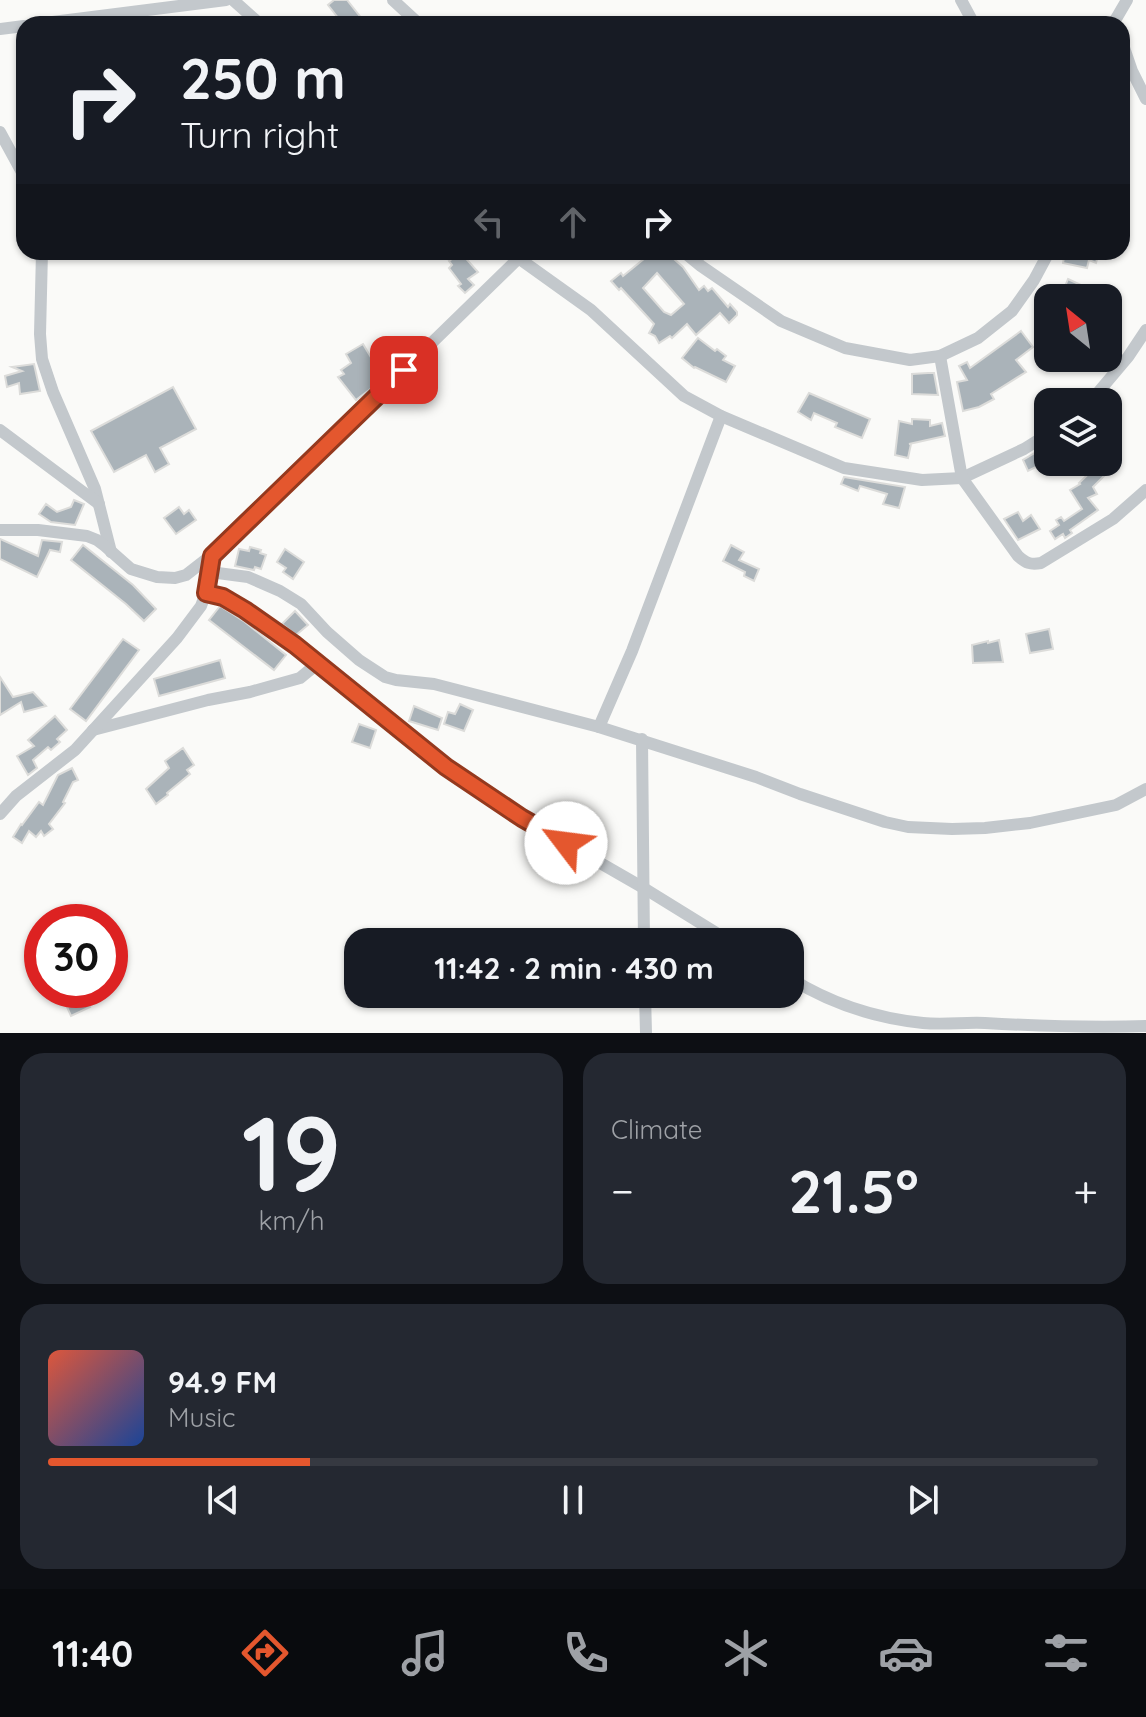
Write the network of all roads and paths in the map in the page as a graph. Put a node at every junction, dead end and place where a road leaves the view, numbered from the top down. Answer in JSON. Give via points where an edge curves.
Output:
{"nodes":[{"id":1,"x":226,"y":0,"type":"edge"},
{"id":2,"x":233,"y":0,"type":"edge"},
{"id":3,"x":393,"y":0,"type":"edge"},
{"id":4,"x":100,"y":16,"type":"edge"},
{"id":5,"x":251,"y":16,"type":"edge"},
{"id":6,"x":410,"y":16,"type":"edge"},
{"id":7,"x":1130,"y":65,"type":"edge"},
{"id":8,"x":1146,"y":99,"type":"edge"},
{"id":9,"x":0,"y":132,"type":"edge"},
{"id":10,"x":16,"y":161,"type":"edge"},
{"id":11,"x":42,"y":260,"type":"edge"},
{"id":12,"x":511,"y":260,"type":"edge"},
{"id":13,"x":525,"y":260,"type":"edge"},
{"id":14,"x":694,"y":260,"type":"edge"},
{"id":15,"x":1045,"y":260,"type":"edge"},
{"id":16,"x":1146,"y":330,"type":"edge"},
{"id":17,"x":940,"y":356,"type":"junction"},
{"id":18,"x":1102,"y":388,"type":"edge"},
{"id":19,"x":721,"y":416,"type":"junction"},
{"id":20,"x":0,"y":430,"type":"edge"},
{"id":21,"x":1034,"y":443,"type":"edge"},
{"id":22,"x":962,"y":478,"type":"junction"},
{"id":23,"x":1146,"y":490,"type":"edge"},
{"id":24,"x":99,"y":504,"type":"junction"},
{"id":25,"x":0,"y":530,"type":"edge"},
{"id":26,"x":111,"y":553,"type":"junction"},
{"id":27,"x":212,"y":556,"type":"junction"},
{"id":28,"x":210,"y":572,"type":"junction"},
{"id":29,"x":206,"y":593,"type":"junction"},
{"id":30,"x":317,"y":664,"type":"junction"},
{"id":31,"x":599,"y":727,"type":"junction"},
{"id":32,"x":93,"y":730,"type":"junction"},
{"id":33,"x":642,"y":739,"type":"junction"},
{"id":34,"x":1146,"y":789,"type":"edge"},
{"id":35,"x":0,"y":814,"type":"edge"},
{"id":36,"x":642,"y":887,"type":"junction"},
{"id":37,"x":643,"y":928,"type":"edge"},
{"id":38,"x":708,"y":928,"type":"edge"},
{"id":39,"x":804,"y":987,"type":"edge"},
{"id":40,"x":645,"y":1008,"type":"edge"},
{"id":41,"x":1146,"y":1026,"type":"edge"},
{"id":42,"x":926,"y":1028,"type":"edge"},
{"id":43,"x":646,"y":1033,"type":"edge"}],
"edges":[{"from":1,"to":4,"type":"street"},
{"from":2,"to":5,"type":"street"},
{"from":3,"to":6,"type":"street"},
{"from":7,"to":8,"type":"street"},
{"from":9,"to":10,"type":"street"},
{"from":11,"to":24,"type":"street","via":[[42,359]]},
{"from":12,"to":27,"type":"street"},
{"from":13,"to":19,"type":"street","via":[[591,310],[684,396]]},
{"from":14,"to":17,"type":"street","via":[[781,321],[845,348],[910,360]]},
{"from":15,"to":17,"type":"street","via":[[1012,311],[978,338]]},
{"from":16,"to":18,"type":"street"},
{"from":17,"to":22,"type":"street"},
{"from":19,"to":22,"type":"street","via":[[844,468],[922,480]]},
{"from":19,"to":31,"type":"street"},
{"from":20,"to":24,"type":"street"},
{"from":21,"to":22,"type":"street"},
{"from":22,"to":23,"type":"street","via":[[1018,556],[1031,565],[1113,519]]},
{"from":24,"to":26,"type":"street"},
{"from":25,"to":26,"type":"street","via":[[87,536]]},
{"from":26,"to":27,"type":"street","via":[[140,573],[175,578]]},
{"from":27,"to":28,"type":"street"},
{"from":28,"to":29,"type":"street"},
{"from":28,"to":31,"type":"street","via":[[248,577],[280,591],[385,677],[434,684]]},
{"from":29,"to":30,"type":"street","via":[[245,610]]},
{"from":29,"to":32,"type":"street","via":[[177,638]]},
{"from":30,"to":32,"type":"street","via":[[300,678]]},
{"from":30,"to":36,"type":"street","via":[[468,782]]},
{"from":31,"to":33,"type":"street"},
{"from":32,"to":35,"type":"street"},
{"from":33,"to":34,"type":"street","via":[[908,827],[1030,823],[1116,805]]},
{"from":33,"to":36,"type":"street"},
{"from":36,"to":37,"type":"street"},
{"from":36,"to":38,"type":"street"},
{"from":39,"to":42,"type":"street","via":[[837,1004]]},
{"from":40,"to":43,"type":"street"},
{"from":41,"to":42,"type":"street","via":[[981,1023]]}]}
